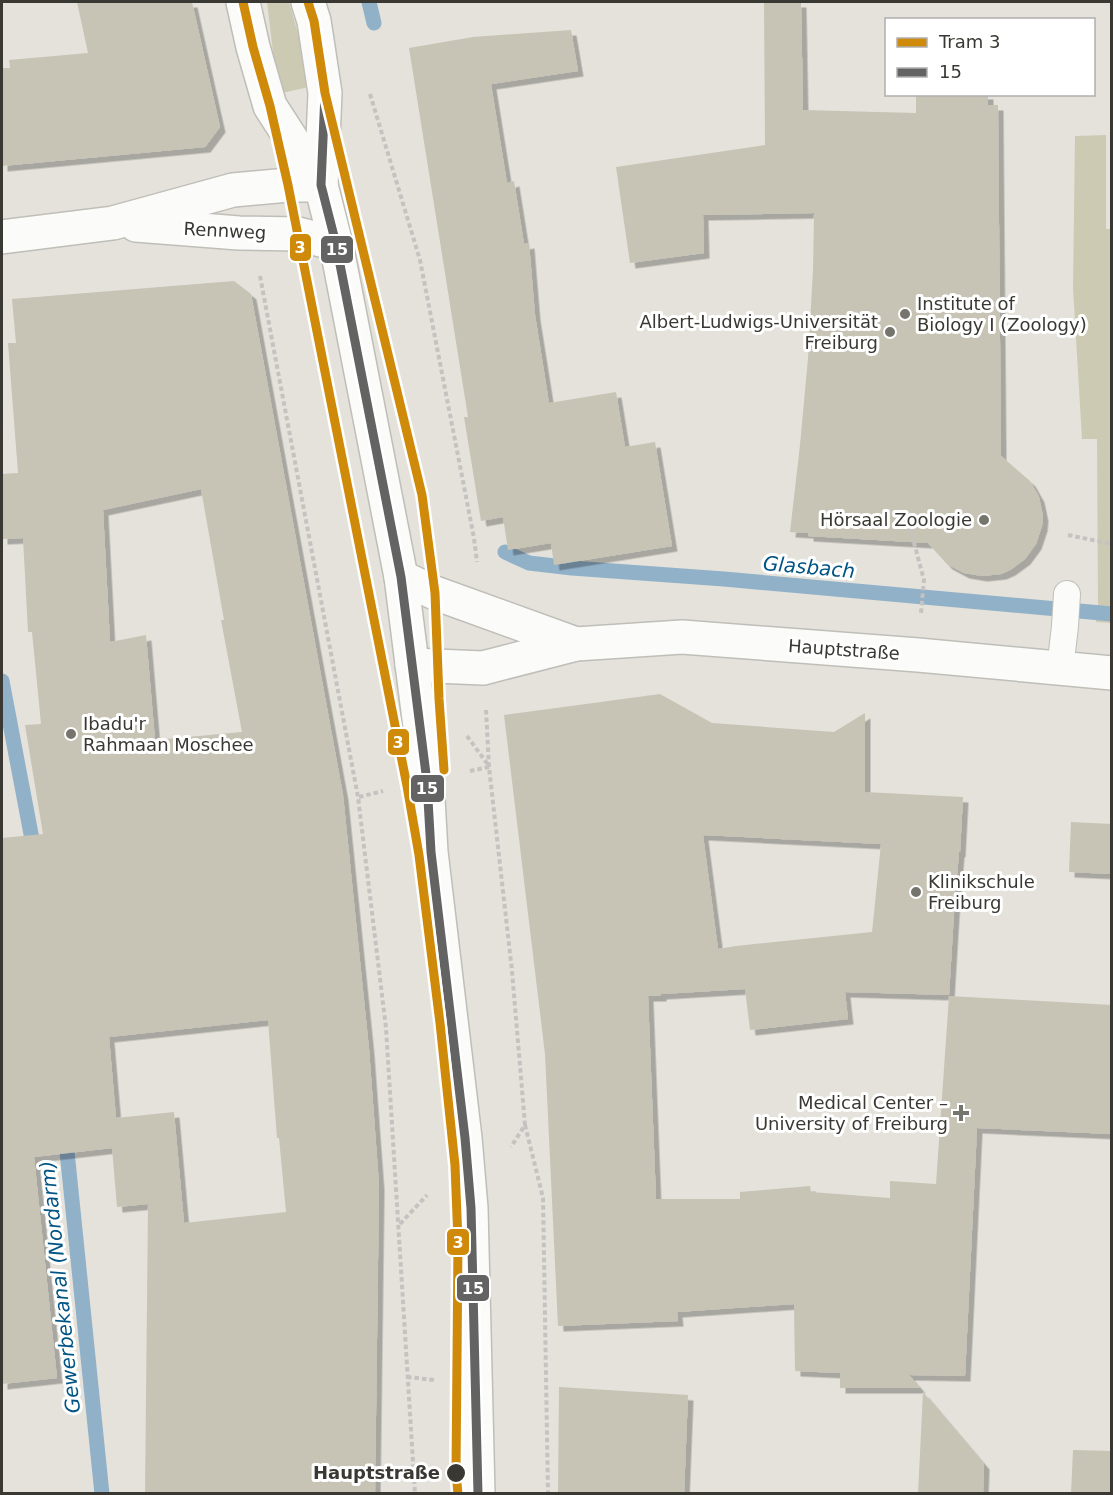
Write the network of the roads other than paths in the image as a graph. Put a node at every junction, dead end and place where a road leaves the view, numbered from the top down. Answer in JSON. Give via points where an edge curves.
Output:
{"nodes":[{"id":1,"x":243,"y":2,"type":"edge"},
{"id":2,"x":308,"y":2,"type":"edge"},
{"id":3,"x":321,"y":184,"type":"junction"},
{"id":4,"x":113,"y":223,"type":"junction"},
{"id":5,"x":2,"y":237,"type":"edge"},
{"id":6,"x":336,"y":244,"type":"junction"},
{"id":7,"x":401,"y":577,"type":"junction"},
{"id":8,"x":1066,"y":606,"type":"dead end"},
{"id":9,"x":576,"y":644,"type":"junction"},
{"id":10,"x":412,"y":665,"type":"junction"},
{"id":11,"x":1060,"y":669,"type":"junction"},
{"id":12,"x":1112,"y":673,"type":"edge"},
{"id":13,"x":478,"y":1494,"type":"edge"}],
"edges":[{"from":1,"to":3,"type":"main road","via":[[270,106]]},
{"from":2,"to":3,"type":"main road","via":[[325,93]]},
{"from":3,"to":4,"type":"main road","name":"Rennweg","via":[[233,190]]},
{"from":3,"to":6,"type":"main road"},
{"from":4,"to":5,"type":"main road","name":"Rennweg"},
{"from":4,"to":6,"type":"main road","name":"Rennweg","via":[[298,234]]},
{"from":6,"to":7,"type":"main road"},
{"from":7,"to":9,"type":"main road","name":"Hauptstraße"},
{"from":7,"to":10,"type":"main road"},
{"from":8,"to":11,"type":"lane"},
{"from":9,"to":10,"type":"main road","name":"Hauptstraße","via":[[483,668]]},
{"from":9,"to":11,"type":"main road","name":"Hauptstraße","via":[[682,637]]},
{"from":10,"to":13,"type":"main road","via":[[471,1208]]},
{"from":11,"to":12,"type":"main road","name":"Hauptstraße"}]}
